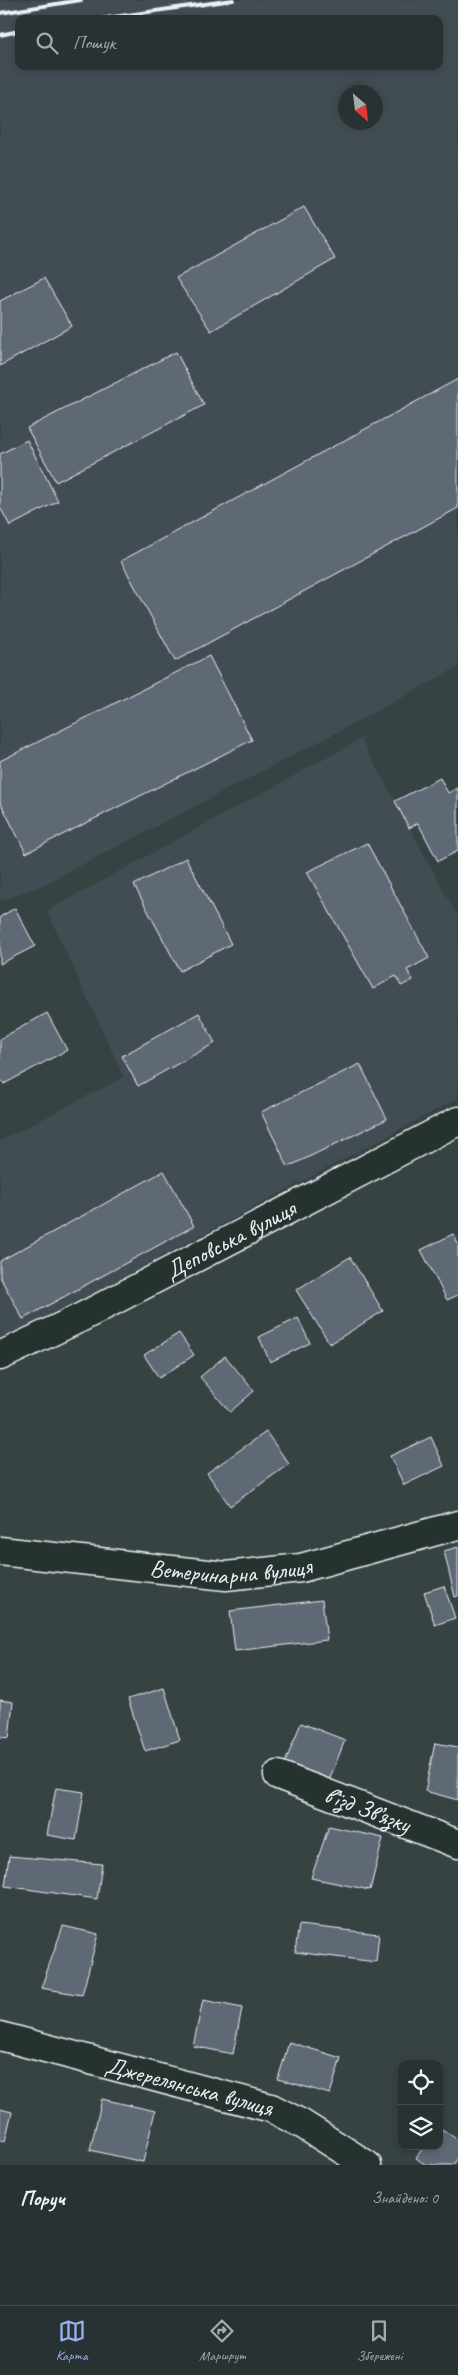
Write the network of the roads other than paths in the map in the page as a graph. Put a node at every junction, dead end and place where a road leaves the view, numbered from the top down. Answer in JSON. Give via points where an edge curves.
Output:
{"nodes":[{"id":1,"x":458,"y":1121,"type":"edge"},
{"id":2,"x":0,"y":1356,"type":"edge"},
{"id":3,"x":458,"y":1525,"type":"edge"},
{"id":4,"x":0,"y":1551,"type":"edge"},
{"id":5,"x":278,"y":1775,"type":"dead end"},
{"id":6,"x":458,"y":1844,"type":"edge"},
{"id":7,"x":0,"y":2036,"type":"edge"},
{"id":8,"x":367,"y":2165,"type":"edge"}],
"edges":[{"from":1,"to":2,"type":"street","name":"Деповська вулиця","via":[[80,1318]]},
{"from":3,"to":4,"type":"street","name":"Ветеринарна вулиця","via":[[300,1568],[226,1576]]},
{"from":5,"to":6,"type":"street","name":"в’їзд Зв’язку"},
{"from":7,"to":8,"type":"street","name":"Джерелянська вулиця","via":[[271,2108]]}]}
